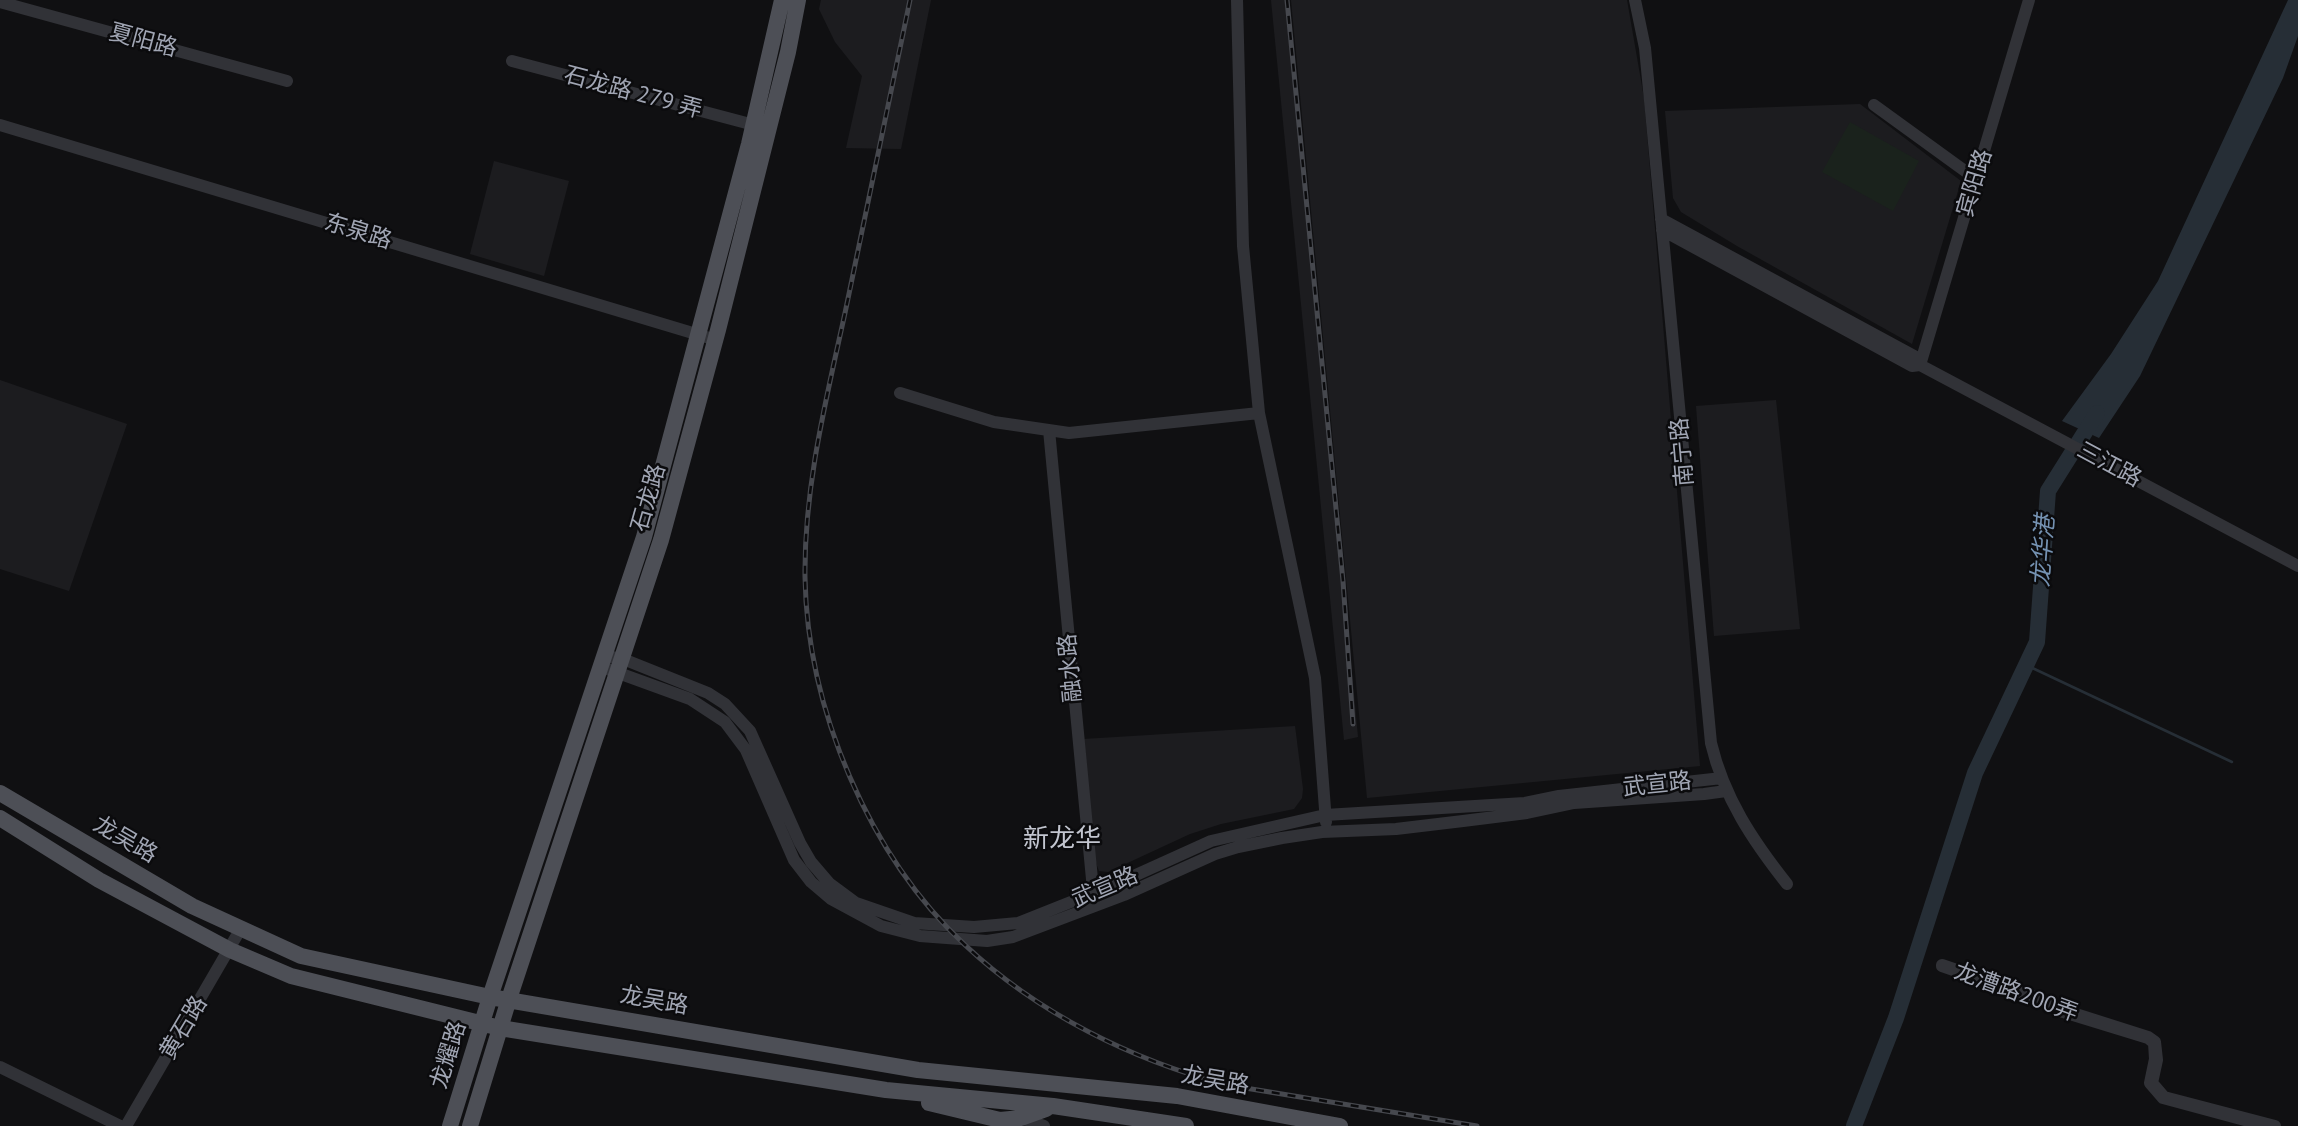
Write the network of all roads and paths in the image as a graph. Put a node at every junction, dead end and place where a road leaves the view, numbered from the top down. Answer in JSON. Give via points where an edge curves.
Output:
{"nodes":[{"id":1,"x":782,"y":0,"type":"edge"},
{"id":2,"x":798,"y":0,"type":"edge"},
{"id":3,"x":1237,"y":0,"type":"edge"},
{"id":4,"x":1635,"y":0,"type":"edge"},
{"id":5,"x":2029,"y":0,"type":"edge"},
{"id":6,"x":0,"y":2,"type":"edge"},
{"id":7,"x":512,"y":61,"type":"dead end"},
{"id":8,"x":287,"y":81,"type":"dead end"},
{"id":9,"x":1874,"y":106,"type":"dead end"},
{"id":10,"x":0,"y":125,"type":"edge"},
{"id":11,"x":754,"y":125,"type":"junction"},
{"id":12,"x":1976,"y":179,"type":"junction"},
{"id":13,"x":1662,"y":224,"type":"junction"},
{"id":14,"x":699,"y":335,"type":"junction"},
{"id":15,"x":716,"y":340,"type":"junction"},
{"id":16,"x":1920,"y":365,"type":"junction"},
{"id":17,"x":900,"y":393,"type":"dead end"},
{"id":18,"x":1259,"y":413,"type":"junction"},
{"id":19,"x":1049,"y":430,"type":"junction"},
{"id":20,"x":2298,"y":566,"type":"edge"},
{"id":21,"x":603,"y":661,"type":"junction"},
{"id":22,"x":620,"y":666,"type":"junction"},
{"id":23,"x":1724,"y":784,"type":"junction"},
{"id":24,"x":0,"y":793,"type":"edge"},
{"id":25,"x":1325,"y":816,"type":"junction"},
{"id":26,"x":0,"y":818,"type":"edge"},
{"id":27,"x":1328,"y":832,"type":"junction"},
{"id":28,"x":1787,"y":884,"type":"dead end"},
{"id":29,"x":1094,"y":900,"type":"junction"},
{"id":30,"x":240,"y":930,"type":"junction"},
{"id":31,"x":230,"y":950,"type":"junction"},
{"id":32,"x":490,"y":997,"type":"junction"},
{"id":33,"x":509,"y":999,"type":"junction"},
{"id":34,"x":482,"y":1024,"type":"junction"},
{"id":35,"x":500,"y":1027,"type":"junction"},
{"id":36,"x":0,"y":1068,"type":"edge"},
{"id":37,"x":886,"y":1090,"type":"junction"},
{"id":38,"x":1054,"y":1106,"type":"junction"},
{"id":39,"x":1021,"y":1118,"type":"junction"},
{"id":40,"x":120,"y":1126,"type":"edge"},
{"id":41,"x":126,"y":1126,"type":"edge"},
{"id":42,"x":450,"y":1126,"type":"edge"},
{"id":43,"x":470,"y":1126,"type":"edge"},
{"id":44,"x":1044,"y":1126,"type":"edge"},
{"id":45,"x":1186,"y":1126,"type":"edge"},
{"id":46,"x":1340,"y":1126,"type":"edge"},
{"id":47,"x":2267,"y":1126,"type":"edge"},
{"id":48,"x":2275,"y":1126,"type":"edge"}],
"edges":[{"from":1,"to":11,"type":"main road","name":"石龙路"},
{"from":2,"to":15,"type":"main road","name":"石龙路"},
{"from":3,"to":18,"type":"street","via":[[1242,246]]},
{"from":4,"to":13,"type":"street","name":"南宁路","via":[[1645,48]]},
{"from":5,"to":12,"type":"street","name":"宾阳路"},
{"from":6,"to":8,"type":"street","name":"夏阳路"},
{"from":7,"to":11,"type":"street","name":"石龙路 279 弄"},
{"from":9,"to":12,"type":"street"},
{"from":10,"to":14,"type":"street","name":"东泉路"},
{"from":11,"to":14,"type":"main road","name":"石龙路"},
{"from":12,"to":16,"type":"street","name":"宾阳路"},
{"from":13,"to":16,"type":"street","name":"三江路","via":[[1916,357]]},
{"from":13,"to":23,"type":"street","name":"南宁路","via":[[1711,743]]},
{"from":14,"to":15,"type":"street","name":"东泉路"},
{"from":14,"to":21,"type":"main road","name":"石龙路","via":[[664,470]]},
{"from":15,"to":22,"type":"main road","name":"石龙路","via":[[671,506]]},
{"from":16,"to":20,"type":"street","name":"三江路"},
{"from":17,"to":19,"type":"street","via":[[994,422]]},
{"from":18,"to":19,"type":"street","via":[[1069,433]]},
{"from":18,"to":25,"type":"street","via":[[1314,678]]},
{"from":19,"to":29,"type":"street","name":"融水路"},
{"from":21,"to":22,"type":"street"},
{"from":21,"to":32,"type":"main road","name":"石龙路"},
{"from":22,"to":29,"type":"street","via":[[690,699],[725,722],[746,750],[794,860],[831,900],[881,926],[920,936],[987,941],[1013,937]]},
{"from":22,"to":33,"type":"main road","name":"石龙路"},
{"from":23,"to":25,"type":"street","name":"武宣路"},
{"from":23,"to":27,"type":"street","via":[[1704,794],[1574,803],[1396,829]]},
{"from":23,"to":28,"type":"street","name":"南宁路","via":[[1747,831]]},
{"from":24,"to":30,"type":"main road","name":"龙吴路"},
{"from":25,"to":27,"type":"street"},
{"from":25,"to":29,"type":"street","name":"武宣路","via":[[1211,841]]},
{"from":26,"to":31,"type":"main road","name":"龙吴路","via":[[99,880]]},
{"from":27,"to":29,"type":"street","via":[[1238,846]]},
{"from":30,"to":31,"type":"street","name":"黄石路"},
{"from":30,"to":32,"type":"main road","name":"龙吴路","via":[[301,956]]},
{"from":31,"to":34,"type":"main road","name":"龙吴路","via":[[291,976]]},
{"from":31,"to":41,"type":"street","name":"黄石路"},
{"from":32,"to":33,"type":"main road","name":"龙吴路"},
{"from":32,"to":34,"type":"main road","name":"龙耀路"},
{"from":33,"to":35,"type":"main road","name":"龙耀路"},
{"from":33,"to":46,"type":"main road","name":"龙吴路","via":[[918,1070],[1177,1096]]},
{"from":34,"to":35,"type":"main road","name":"龙吴路"},
{"from":34,"to":42,"type":"main road","name":"龙耀路"},
{"from":35,"to":37,"type":"main road","name":"龙吴路"},
{"from":35,"to":43,"type":"main road","name":"龙耀路"},
{"from":36,"to":40,"type":"street"},
{"from":37,"to":38,"type":"main road","name":"龙吴路"},
{"from":37,"to":39,"type":"main road","via":[[1000,1120]]},
{"from":38,"to":39,"type":"main road"},
{"from":38,"to":45,"type":"main road","name":"龙吴路"},
{"from":39,"to":44,"type":"street"},
{"from":47,"to":48,"type":"street","name":"龙漕路200弄","via":[[2163,1098],[2150,1083],[2155,1059],[2154,1043],[2148,1038],[2060,1011],[1942,965],[2148,1037],[2155,1042],[2157,1060],[2152,1083],[2164,1097]]}]}
